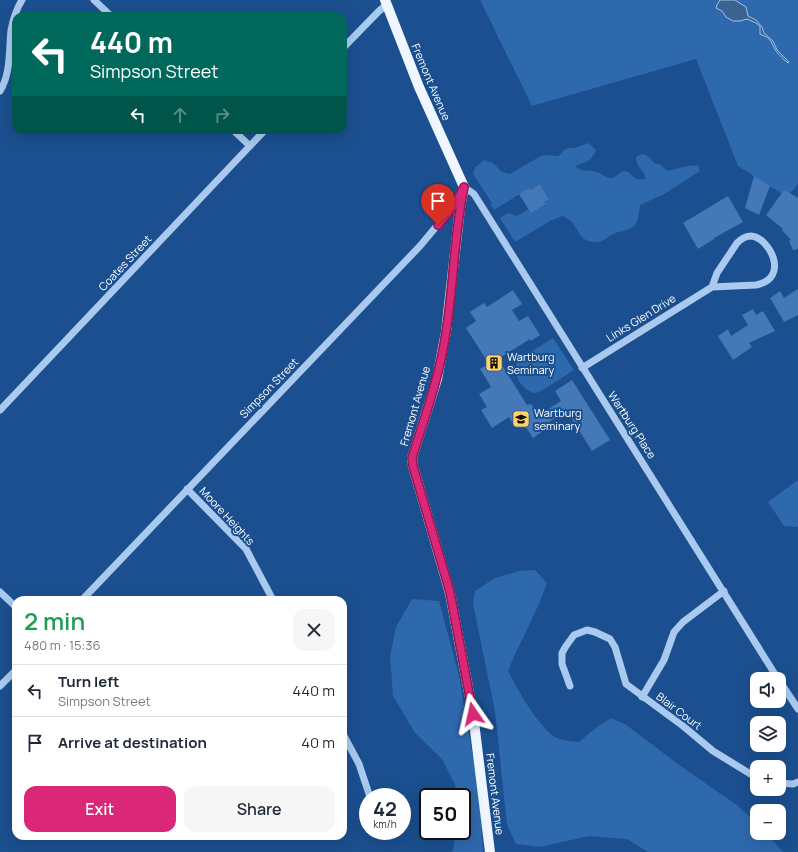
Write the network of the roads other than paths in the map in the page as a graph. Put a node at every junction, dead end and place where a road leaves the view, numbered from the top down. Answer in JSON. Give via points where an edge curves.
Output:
{"nodes":[{"id":1,"x":22,"y":0,"type":"edge"},
{"id":2,"x":94,"y":0,"type":"edge"},
{"id":3,"x":386,"y":3,"type":"edge"},
{"id":4,"x":18,"y":12,"type":"edge"},
{"id":5,"x":107,"y":12,"type":"edge"},
{"id":6,"x":12,"y":28,"type":"edge"},
{"id":7,"x":347,"y":44,"type":"edge"},
{"id":8,"x":0,"y":91,"type":"edge"},
{"id":9,"x":236,"y":134,"type":"edge"},
{"id":10,"x":261,"y":134,"type":"edge"},
{"id":11,"x":250,"y":146,"type":"junction"},
{"id":12,"x":464,"y":187,"type":"junction"},
{"id":13,"x":712,"y":287,"type":"junction"},
{"id":14,"x":582,"y":368,"type":"junction"},
{"id":15,"x":0,"y":410,"type":"edge"},
{"id":16,"x":188,"y":489,"type":"junction"},
{"id":17,"x":724,"y":591,"type":"junction"},
{"id":18,"x":0,"y":592,"type":"edge"},
{"id":19,"x":86,"y":596,"type":"edge"},
{"id":20,"x":271,"y":596,"type":"edge"},
{"id":21,"x":12,"y":603,"type":"edge"},
{"id":22,"x":774,"y":672,"type":"edge"},
{"id":23,"x":12,"y":674,"type":"edge"},
{"id":24,"x":0,"y":686,"type":"edge"},
{"id":25,"x":570,"y":686,"type":"dead end"},
{"id":26,"x":786,"y":691,"type":"edge"},
{"id":27,"x":642,"y":696,"type":"junction"},
{"id":28,"x":798,"y":709,"type":"edge"},
{"id":29,"x":347,"y":742,"type":"edge"},
{"id":30,"x":750,"y":774,"type":"edge"},
{"id":31,"x":798,"y":782,"type":"edge"},
{"id":32,"x":786,"y":784,"type":"edge"},
{"id":33,"x":367,"y":788,"type":"edge"},
{"id":34,"x":490,"y":852,"type":"edge"}],
"edges":[{"from":1,"to":4,"type":"street"},
{"from":2,"to":5,"type":"street"},
{"from":3,"to":7,"type":"street"},
{"from":3,"to":12,"type":"main road","name":"Fremont Avenue","via":[[419,86]]},
{"from":6,"to":8,"type":"street","via":[[9,60],[4,85]]},
{"from":9,"to":11,"type":"street"},
{"from":10,"to":11,"type":"street","name":"Coates Street"},
{"from":11,"to":15,"type":"street","name":"Coates Street"},
{"from":12,"to":14,"type":"street","name":"Wartburg Place","via":[[474,194]]},
{"from":12,"to":16,"type":"street","name":"Simpson Street","via":[[455,204],[420,246]]},
{"from":12,"to":34,"type":"main road","name":"Fremont Avenue","via":[[446,332],[437,378],[412,458],[450,592],[473,714]]},
{"from":13,"to":13,"type":"street","name":"Links Glen Drive","via":[[718,273],[741,239],[754,236],[769,249],[775,267],[769,280],[756,285]]},
{"from":13,"to":14,"type":"street","name":"Links Glen Drive"},
{"from":14,"to":17,"type":"street","name":"Wartburg Place"},
{"from":16,"to":19,"type":"street","name":"Simpson Street"},
{"from":16,"to":20,"type":"street","name":"Moore Heights","via":[[246,549]]},
{"from":17,"to":22,"type":"street","name":"Wartburg Place"},
{"from":17,"to":27,"type":"street","name":"Blair Court","via":[[683,622],[674,632],[664,660]]},
{"from":18,"to":21,"type":"street"},
{"from":23,"to":24,"type":"street"},
{"from":25,"to":27,"type":"street","via":[[562,664],[562,653],[574,635],[587,630],[610,639],[615,647],[626,684]]},
{"from":26,"to":28,"type":"street","name":"Wartburg Place"},
{"from":27,"to":30,"type":"street","name":"Blair Court","via":[[713,752]]},
{"from":29,"to":33,"type":"street","via":[[359,764]]},
{"from":31,"to":32,"type":"street"}]}
